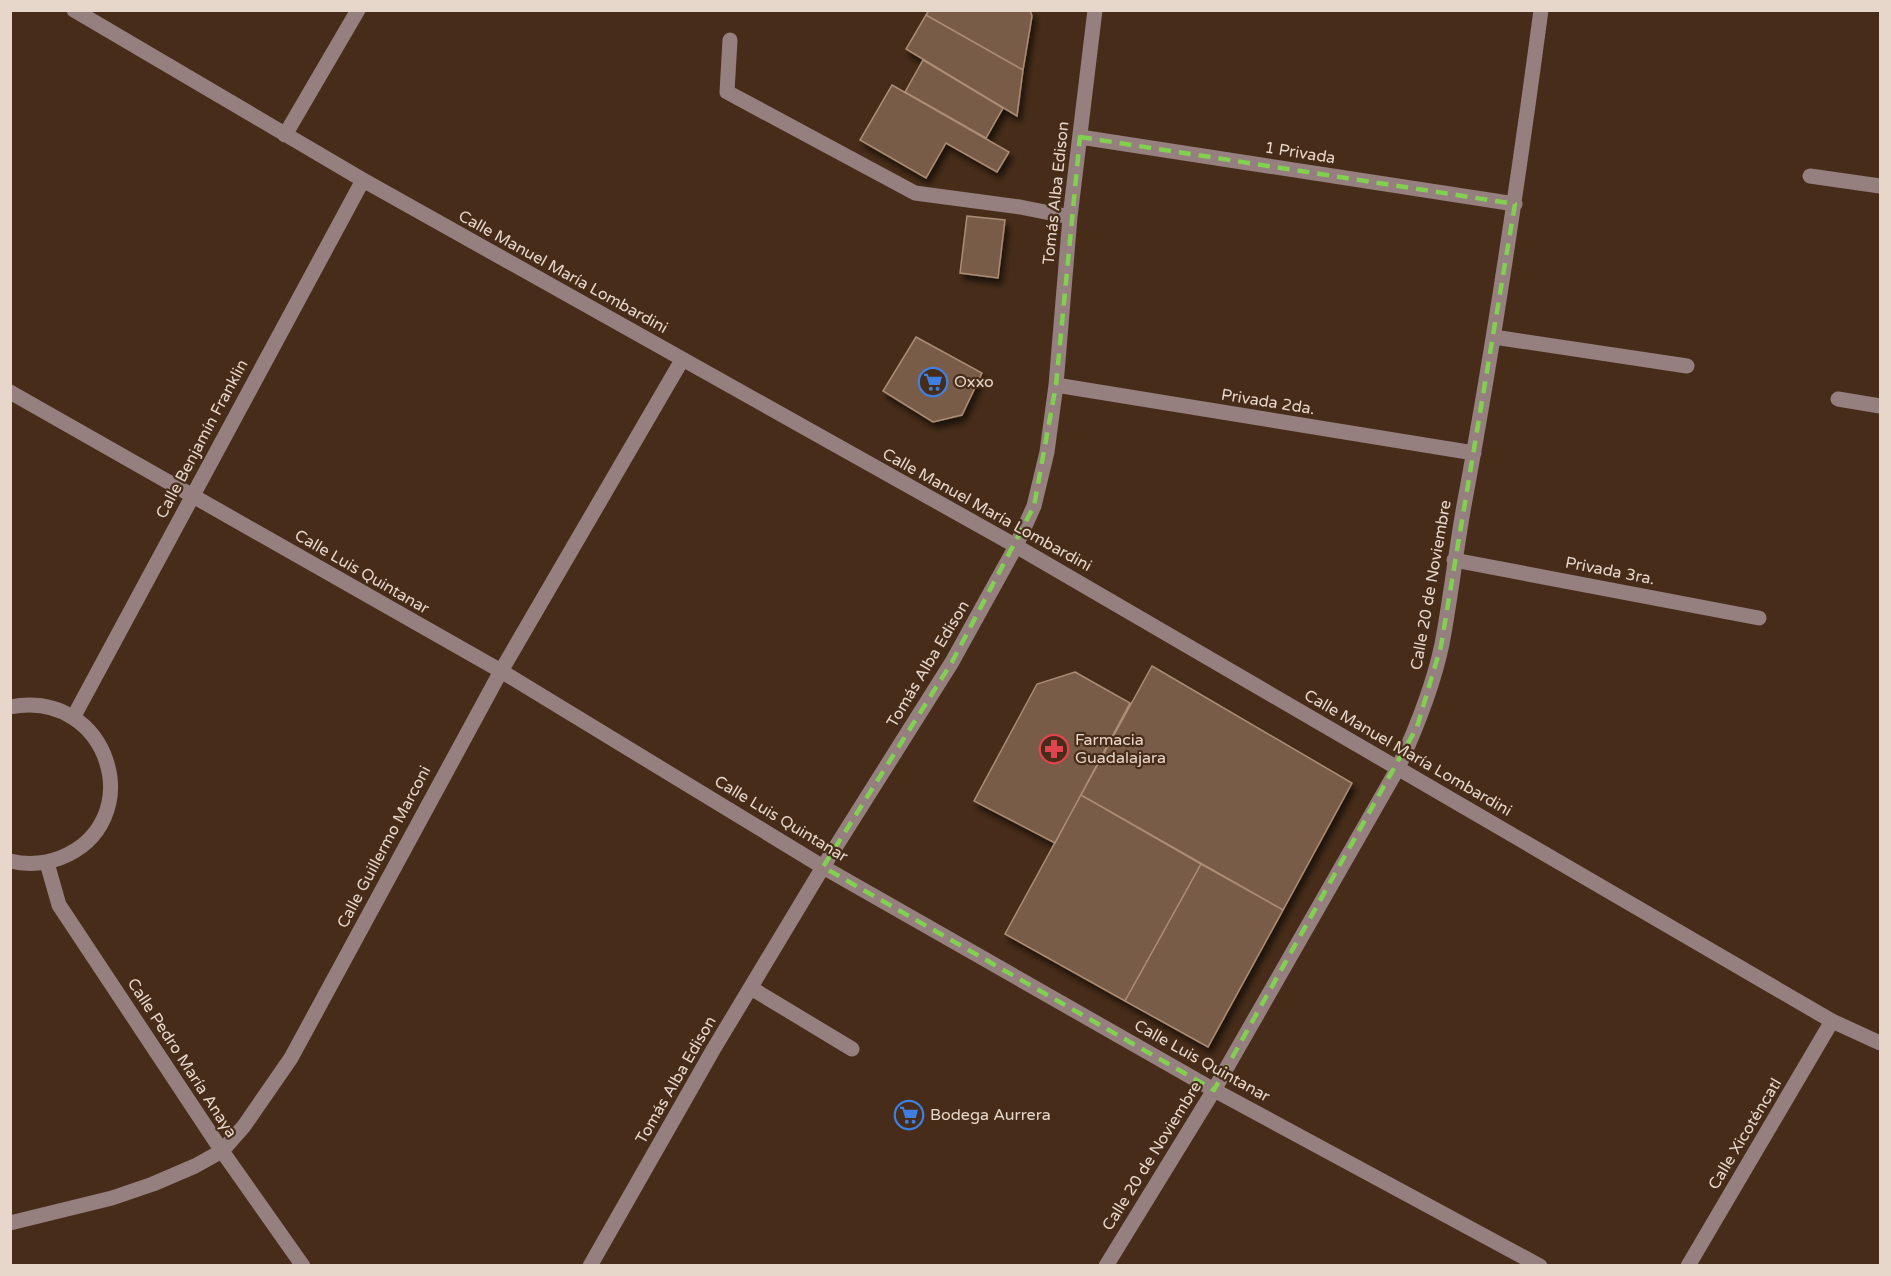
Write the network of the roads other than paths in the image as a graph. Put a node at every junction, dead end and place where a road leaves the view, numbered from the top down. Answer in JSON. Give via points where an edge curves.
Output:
{"nodes":[{"id":1,"x":74,"y":10,"type":"edge"},
{"id":2,"x":358,"y":10,"type":"edge"},
{"id":3,"x":1095,"y":10,"type":"edge"},
{"id":4,"x":1541,"y":10,"type":"edge"},
{"id":5,"x":730,"y":40,"type":"dead end"},
{"id":6,"x":285,"y":135,"type":"junction"},
{"id":7,"x":1080,"y":137,"type":"junction"},
{"id":8,"x":1810,"y":176,"type":"dead end"},
{"id":9,"x":363,"y":180,"type":"junction"},
{"id":10,"x":1881,"y":186,"type":"edge"},
{"id":11,"x":1515,"y":204,"type":"junction"},
{"id":12,"x":1070,"y":217,"type":"junction"},
{"id":13,"x":1494,"y":337,"type":"junction"},
{"id":14,"x":682,"y":360,"type":"junction"},
{"id":15,"x":1687,"y":366,"type":"dead end"},
{"id":16,"x":1056,"y":385,"type":"junction"},
{"id":17,"x":10,"y":392,"type":"edge"},
{"id":18,"x":1838,"y":399,"type":"dead end"},
{"id":19,"x":1881,"y":406,"type":"edge"},
{"id":20,"x":1474,"y":453,"type":"junction"},
{"id":21,"x":192,"y":496,"type":"junction"},
{"id":22,"x":1016,"y":546,"type":"junction"},
{"id":23,"x":1454,"y":560,"type":"junction"},
{"id":24,"x":1759,"y":618,"type":"dead end"},
{"id":25,"x":501,"y":671,"type":"junction"},
{"id":26,"x":10,"y":707,"type":"edge"},
{"id":27,"x":74,"y":716,"type":"junction"},
{"id":28,"x":1398,"y":768,"type":"junction"},
{"id":29,"x":10,"y":861,"type":"edge"},
{"id":30,"x":47,"y":863,"type":"junction"},
{"id":31,"x":823,"y":867,"type":"junction"},
{"id":32,"x":751,"y":988,"type":"junction"},
{"id":33,"x":1832,"y":1021,"type":"junction"},
{"id":34,"x":1881,"y":1043,"type":"edge"},
{"id":35,"x":852,"y":1049,"type":"dead end"},
{"id":36,"x":1214,"y":1090,"type":"junction"},
{"id":37,"x":222,"y":1151,"type":"junction"},
{"id":38,"x":10,"y":1223,"type":"edge"},
{"id":39,"x":303,"y":1266,"type":"edge"},
{"id":40,"x":590,"y":1266,"type":"edge"},
{"id":41,"x":1106,"y":1266,"type":"edge"},
{"id":42,"x":1540,"y":1266,"type":"edge"},
{"id":43,"x":1688,"y":1266,"type":"edge"}],
"edges":[{"from":1,"to":6,"type":"street","name":"Calle Manuel María Lombardini"},
{"from":2,"to":6,"type":"street"},
{"from":3,"to":7,"type":"street","name":"Tomás Alba Edison"},
{"from":4,"to":11,"type":"street","name":"Calle 20 de Noviembre"},
{"from":5,"to":12,"type":"street","via":[[727,92],[915,192]]},
{"from":6,"to":9,"type":"street","name":"Calle Manuel María Lombardini"},
{"from":7,"to":11,"type":"street","name":"1 Privada"},
{"from":7,"to":12,"type":"street","name":"Tomás Alba Edison"},
{"from":8,"to":10,"type":"street"},
{"from":9,"to":14,"type":"street","name":"Calle Manuel María Lombardini"},
{"from":9,"to":21,"type":"street","name":"Calle Benjamín Franklin"},
{"from":11,"to":13,"type":"street","name":"Calle 20 de Noviembre"},
{"from":12,"to":16,"type":"street","name":"Tomás Alba Edison"},
{"from":13,"to":15,"type":"street"},
{"from":13,"to":20,"type":"street","name":"Calle 20 de Noviembre"},
{"from":14,"to":22,"type":"street","name":"Calle Manuel María Lombardini"},
{"from":14,"to":25,"type":"street","name":"Calle Guillermo Marconi"},
{"from":16,"to":20,"type":"street","name":"Privada 2da."},
{"from":16,"to":22,"type":"street","name":"Tomás Alba Edison","via":[[1047,452],[1034,506]]},
{"from":17,"to":21,"type":"street","name":"Calle Luis Quintanar"},
{"from":18,"to":19,"type":"street"},
{"from":20,"to":23,"type":"street","name":"Calle 20 de Noviembre"},
{"from":21,"to":25,"type":"street","name":"Calle Luis Quintanar"},
{"from":21,"to":27,"type":"street","name":"Calle Benjamín Franklin"},
{"from":22,"to":28,"type":"street","name":"Calle Manuel María Lombardini"},
{"from":22,"to":31,"type":"street","name":"Tomás Alba Edison","via":[[952,662]]},
{"from":23,"to":24,"type":"street","name":"Privada 3ra."},
{"from":23,"to":28,"type":"street","name":"Calle 20 de Noviembre","via":[[1436,667],[1417,727]]},
{"from":25,"to":31,"type":"street","name":"Calle Luis Quintanar"},
{"from":25,"to":37,"type":"street","name":"Calle Guillermo Marconi","via":[[291,1058]]},
{"from":26,"to":27,"type":"street","via":[[52,707]]},
{"from":27,"to":30,"type":"street","via":[[94,735],[107,759],[111,785],[106,812],[93,835],[72,853]]},
{"from":28,"to":33,"type":"street","name":"Calle Manuel María Lombardini"},
{"from":28,"to":36,"type":"street","name":"Calle 20 de Noviembre"},
{"from":29,"to":30,"type":"street"},
{"from":30,"to":37,"type":"street","name":"Calle Pedro María Anaya","via":[[59,905]]},
{"from":31,"to":32,"type":"street","name":"Tomás Alba Edison"},
{"from":31,"to":36,"type":"street","name":"Calle Luis Quintanar"},
{"from":32,"to":35,"type":"street"},
{"from":32,"to":40,"type":"street","name":"Tomás Alba Edison"},
{"from":33,"to":34,"type":"street","name":"Calle Manuel María Lombardini"},
{"from":33,"to":43,"type":"street","name":"Calle Xicoténcatl"},
{"from":36,"to":41,"type":"street","name":"Calle 20 de Noviembre"},
{"from":36,"to":42,"type":"street","name":"Calle Luis Quintanar"},
{"from":37,"to":38,"type":"street","name":"Calle Guillermo Marconi","via":[[153,1184],[112,1198]]},
{"from":37,"to":39,"type":"street","name":"Calle Pedro María Anaya"}]}
